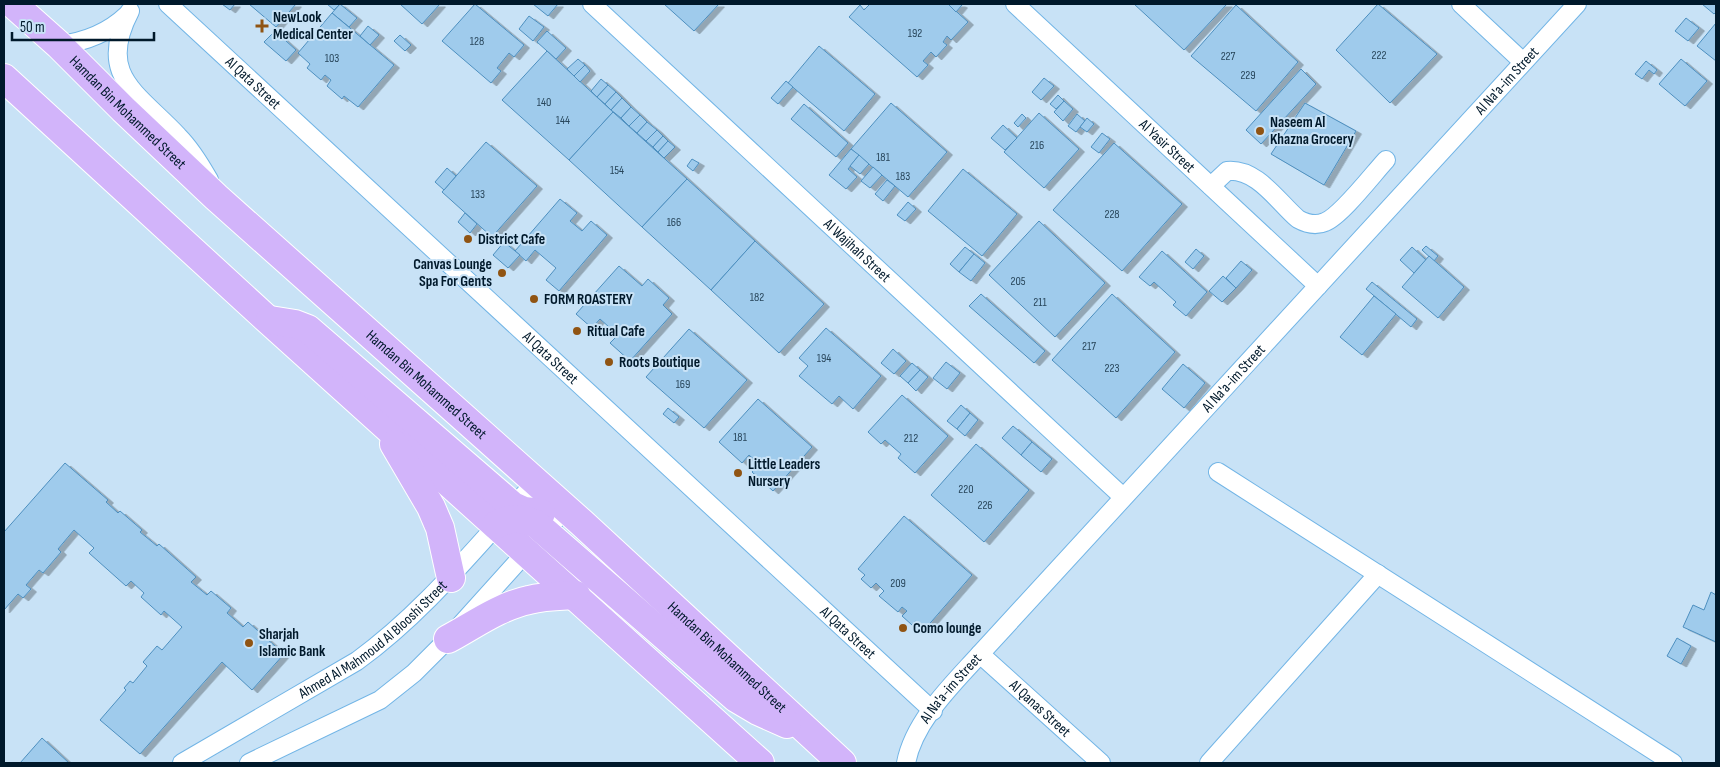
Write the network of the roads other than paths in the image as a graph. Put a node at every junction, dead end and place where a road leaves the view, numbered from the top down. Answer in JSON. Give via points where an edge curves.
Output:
{"nodes":[{"id":1,"x":13,"y":4,"type":"edge"},
{"id":2,"x":168,"y":4,"type":"edge"},
{"id":3,"x":592,"y":4,"type":"edge"},
{"id":4,"x":1015,"y":4,"type":"edge"},
{"id":5,"x":1461,"y":4,"type":"edge"},
{"id":6,"x":1576,"y":4,"type":"edge"},
{"id":7,"x":134,"y":8,"type":"edge"},
{"id":8,"x":59,"y":45,"type":"junction"},
{"id":9,"x":1523,"y":62,"type":"junction"},
{"id":10,"x":4,"y":78,"type":"edge"},
{"id":11,"x":1386,"y":160,"type":"dead end"},
{"id":12,"x":1211,"y":186,"type":"junction"},
{"id":13,"x":216,"y":197,"type":"junction"},
{"id":14,"x":1318,"y":286,"type":"junction"},
{"id":15,"x":268,"y":320,"type":"junction"},
{"id":16,"x":379,"y":420,"type":"junction"},
{"id":17,"x":1218,"y":472,"type":"dead end"},
{"id":18,"x":535,"y":483,"type":"junction"},
{"id":19,"x":1123,"y":496,"type":"junction"},
{"id":20,"x":566,"y":509,"type":"junction"},
{"id":21,"x":504,"y":516,"type":"junction"},
{"id":22,"x":546,"y":531,"type":"junction"},
{"id":23,"x":526,"y":553,"type":"junction"},
{"id":24,"x":1378,"y":574,"type":"junction"},
{"id":25,"x":451,"y":578,"type":"junction"},
{"id":26,"x":576,"y":595,"type":"junction"},
{"id":27,"x":448,"y":639,"type":"junction"},
{"id":28,"x":980,"y":654,"type":"junction"},
{"id":29,"x":933,"y":711,"type":"junction"},
{"id":30,"x":807,"y":731,"type":"junction"},
{"id":31,"x":182,"y":763,"type":"edge"},
{"id":32,"x":248,"y":763,"type":"edge"},
{"id":33,"x":760,"y":763,"type":"edge"},
{"id":34,"x":842,"y":763,"type":"edge"},
{"id":35,"x":906,"y":763,"type":"edge"},
{"id":36,"x":1102,"y":763,"type":"edge"},
{"id":37,"x":1209,"y":763,"type":"edge"},
{"id":38,"x":1673,"y":763,"type":"edge"}],
"edges":[{"from":1,"to":8,"type":"main road","name":"Hamdan Bin Mohammed Street"},
{"from":2,"to":29,"type":"street","name":"Al Qata Street"},
{"from":3,"to":19,"type":"street","name":"Al Wajihah Street"},
{"from":4,"to":12,"type":"street","name":"Al Yasir Street"},
{"from":5,"to":9,"type":"street"},
{"from":6,"to":9,"type":"street","name":"Al Na'a-im Street"},
{"from":7,"to":8,"type":"street","via":[[98,35]]},
{"from":7,"to":13,"type":"street","via":[[118,40],[120,71],[127,85],[191,151]]},
{"from":8,"to":13,"type":"main road","name":"Hamdan Bin Mohammed Street"},
{"from":9,"to":14,"type":"street","name":"Al Na'a-im Street"},
{"from":10,"to":15,"type":"main road"},
{"from":11,"to":12,"type":"street","via":[[1337,214],[1323,223],[1306,223],[1298,219],[1255,178],[1243,171],[1228,171]]},
{"from":12,"to":14,"type":"street","name":"Al Yasir Street"},
{"from":13,"to":18,"type":"main road","name":"Hamdan Bin Mohammed Street"},
{"from":14,"to":19,"type":"street","name":"Al Na'a-im Street"},
{"from":15,"to":16,"type":"main road"},
{"from":15,"to":21,"type":"main road","via":[[308,329]]},
{"from":16,"to":21,"type":"main road"},
{"from":16,"to":25,"type":"main road","via":[[431,508],[440,528]]},
{"from":17,"to":24,"type":"street"},
{"from":18,"to":20,"type":"main road","name":"Hamdan Bin Mohammed Street"},
{"from":18,"to":21,"type":"street","name":"Ahmed Al Mahmoud Al Blooshi Street"},
{"from":19,"to":28,"type":"street","name":"Al Na'a-im Street"},
{"from":20,"to":21,"type":"main road"},
{"from":20,"to":22,"type":"street"},
{"from":20,"to":30,"type":"main road","name":"Hamdan Bin Mohammed Street"},
{"from":21,"to":22,"type":"main road","via":[[525,519]]},
{"from":21,"to":23,"type":"main road"},
{"from":21,"to":25,"type":"street","name":"Ahmed Al Mahmoud Al Blooshi Street"},
{"from":22,"to":23,"type":"street"},
{"from":22,"to":30,"type":"main road","via":[[736,698],[766,715]]},
{"from":23,"to":26,"type":"main road"},
{"from":23,"to":27,"type":"street"},
{"from":24,"to":37,"type":"street"},
{"from":24,"to":38,"type":"street"},
{"from":25,"to":31,"type":"street","name":"Ahmed Al Mahmoud Al Blooshi Street","via":[[400,629],[357,661]]},
{"from":26,"to":27,"type":"main road","via":[[520,602]]},
{"from":26,"to":33,"type":"main road"},
{"from":27,"to":32,"type":"street","via":[[414,673],[380,700]]},
{"from":28,"to":29,"type":"street","name":"Al Na'a-im Street"},
{"from":28,"to":36,"type":"street","name":"Al Qanas Street"},
{"from":29,"to":35,"type":"street","name":"Al Na'a-im Street","via":[[909,749]]},
{"from":30,"to":34,"type":"main road","name":"Hamdan Bin Mohammed Street"}]}
